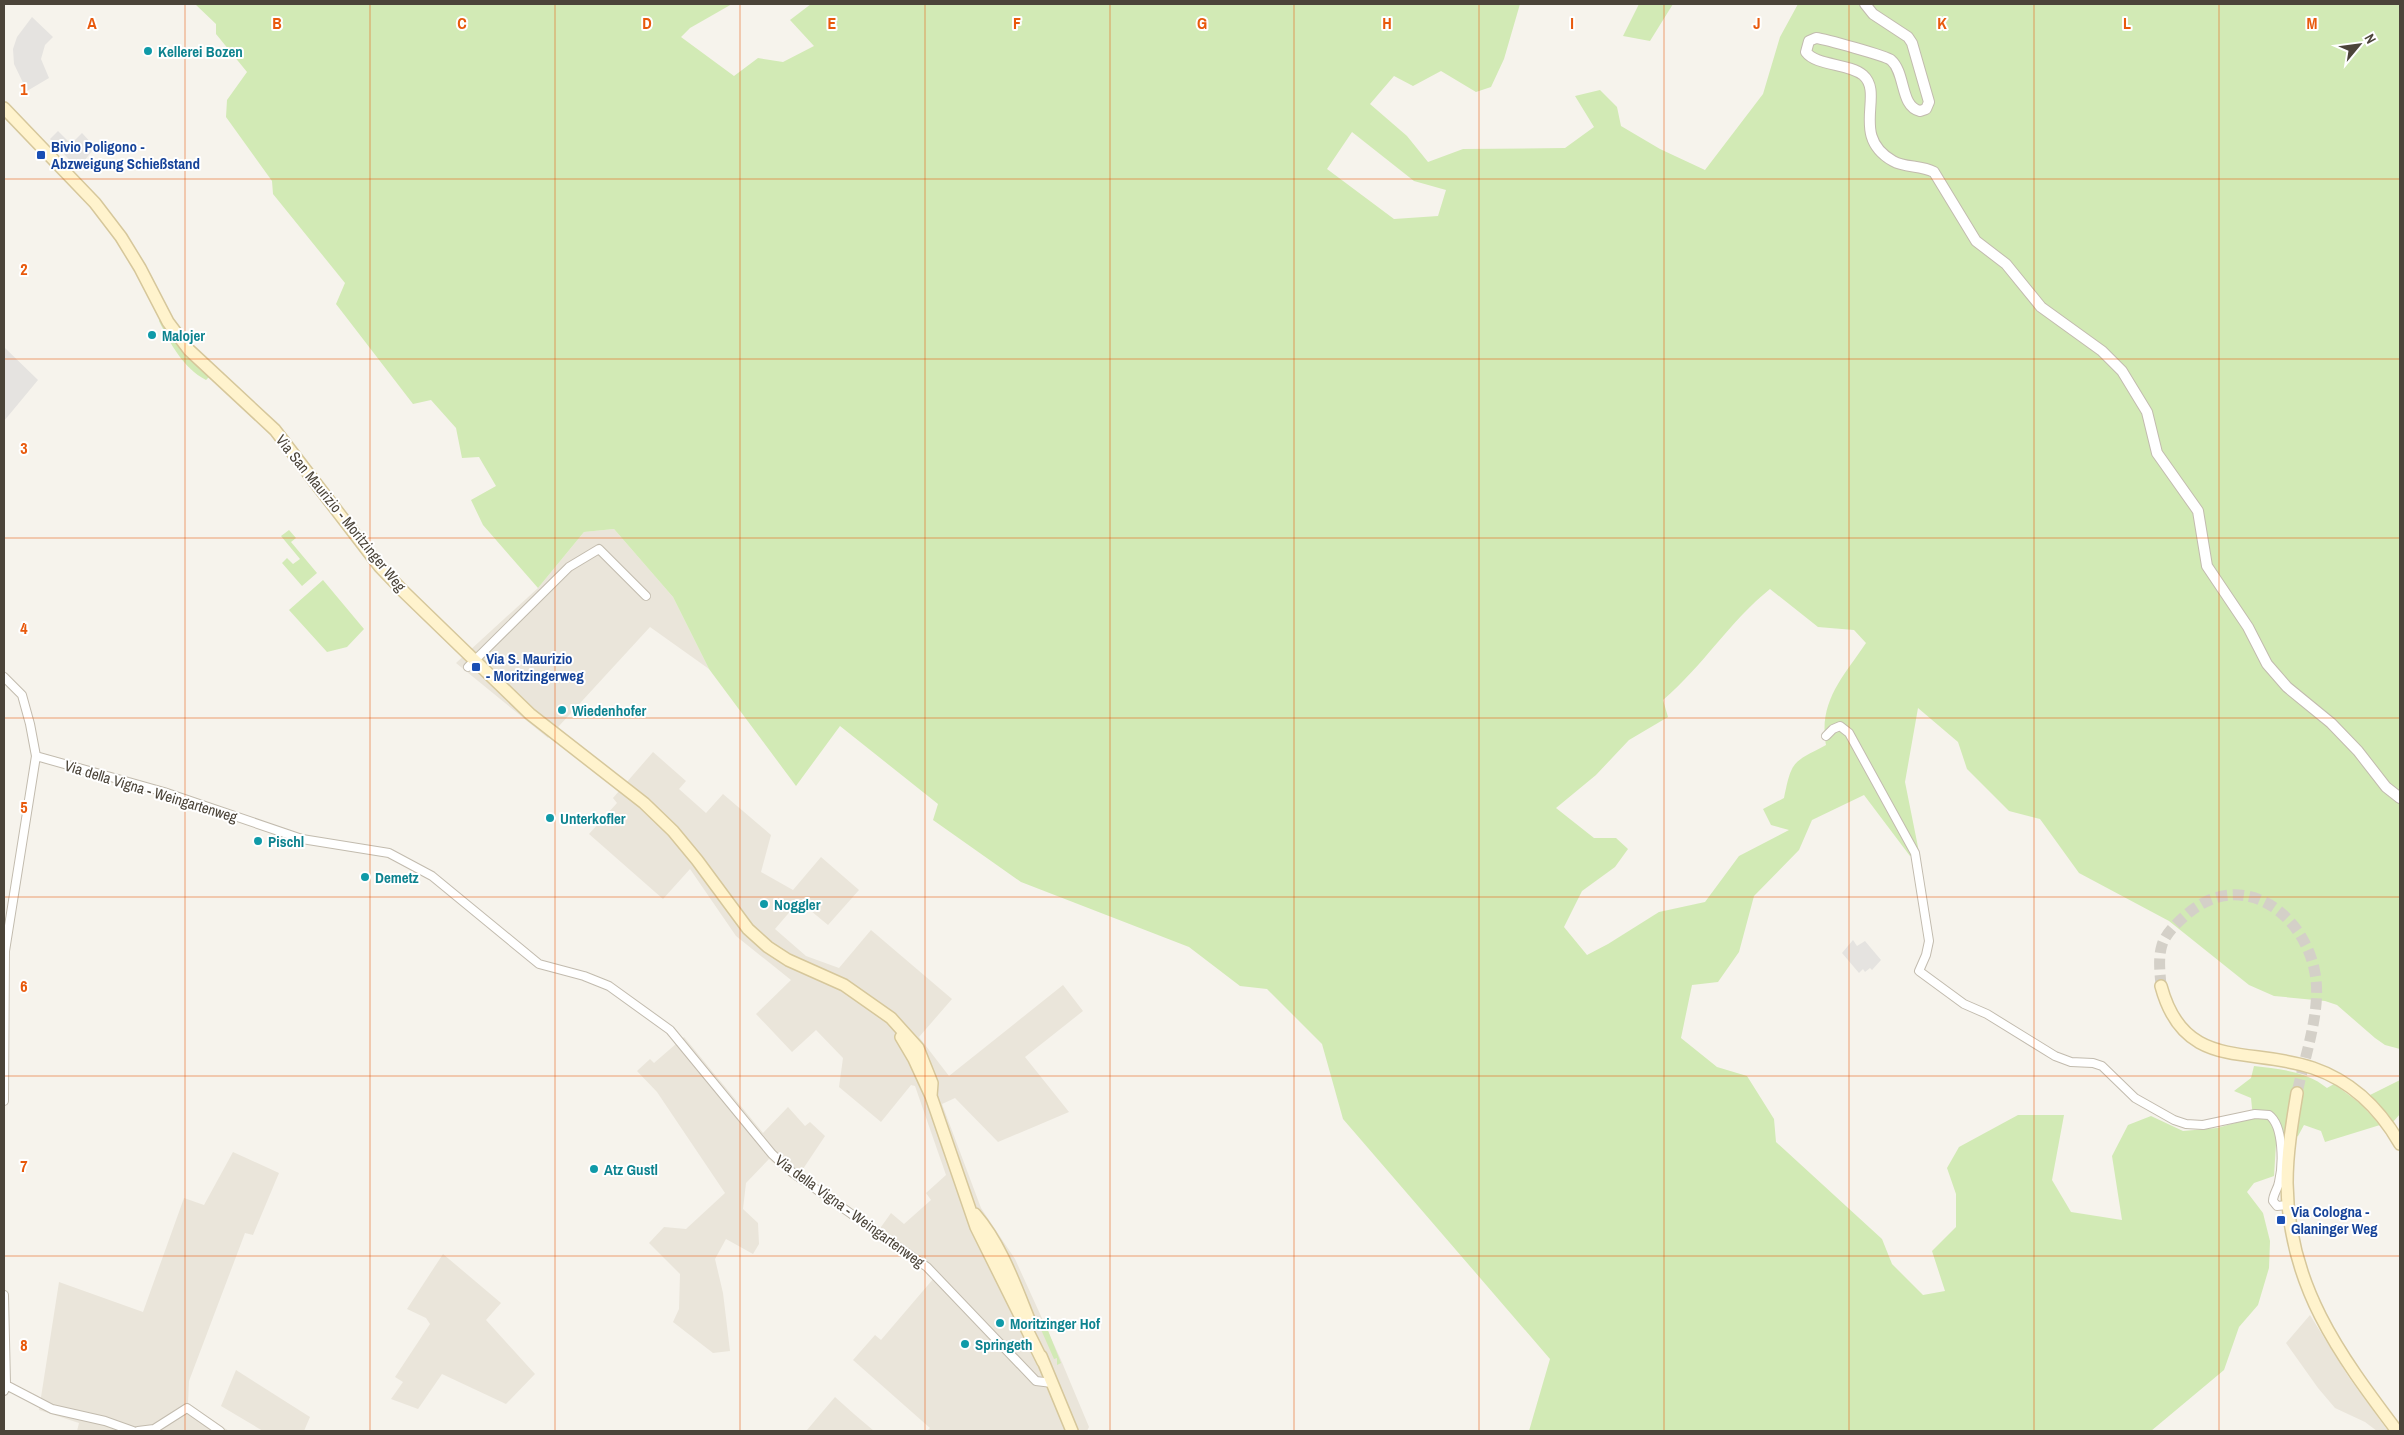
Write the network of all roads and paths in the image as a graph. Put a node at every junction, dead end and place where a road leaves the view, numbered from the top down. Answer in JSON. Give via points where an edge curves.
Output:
{"nodes":[{"id":1,"x":1865,"y":4,"type":"edge"},
{"id":2,"x":4,"y":108,"type":"edge"},
{"id":3,"x":646,"y":596,"type":"dead end"},
{"id":4,"x":471,"y":664,"type":"junction"},
{"id":5,"x":4,"y":677,"type":"edge"},
{"id":6,"x":1826,"y":736,"type":"dead end"},
{"id":7,"x":36,"y":756,"type":"junction"},
{"id":8,"x":2400,"y":798,"type":"edge"},
{"id":9,"x":2162,"y":986,"type":"tunnel mouth"},
{"id":10,"x":2297,"y":1093,"type":"tunnel mouth"},
{"id":11,"x":4,"y":1102,"type":"edge"},
{"id":12,"x":2400,"y":1144,"type":"edge"},
{"id":13,"x":2288,"y":1205,"type":"junction"},
{"id":14,"x":4,"y":1295,"type":"edge"},
{"id":15,"x":1052,"y":1383,"type":"junction"},
{"id":16,"x":5,"y":1388,"type":"edge"},
{"id":17,"x":133,"y":1431,"type":"edge"},
{"id":18,"x":138,"y":1431,"type":"edge"},
{"id":19,"x":220,"y":1431,"type":"edge"},
{"id":20,"x":1072,"y":1431,"type":"edge"},
{"id":21,"x":2397,"y":1431,"type":"edge"}],
"edges":[{"from":1,"to":8,"type":"street","via":[[1873,14],[1912,43],[1929,102],[1926,109],[1913,109],[1898,70],[1886,57],[1816,38],[1809,42],[1806,52],[1812,58],[1865,76],[1871,92],[1869,130],[1882,151],[1892,161],[1934,172],[1976,241],[2006,264],[2041,307],[2102,351],[2122,371],[2147,412],[2157,453],[2198,511],[2208,566],[2271,669],[2287,687],[2331,723],[2386,787]]},
{"from":2,"to":4,"type":"main road","name":"Via San Maurizio - Moritzinger Weg","via":[[95,203],[140,268],[168,322],[189,350],[275,430],[380,567]]},
{"from":3,"to":4,"type":"street","via":[[599,549],[569,567]]},
{"from":4,"to":15,"type":"main road","name":"Via San Maurizio - Moritzinger Weg","via":[[651,810],[697,860],[748,929],[788,960],[844,985],[891,1018],[918,1048],[932,1084],[931,1096],[972,1210],[988,1231],[1007,1268]]},
{"from":5,"to":7,"type":"street","via":[[22,694]]},
{"from":6,"to":13,"type":"street","via":[[1840,726],[1850,733],[1915,853],[1928,937],[1928,951],[1919,971],[1964,1004],[1987,1014],[2055,1056],[2071,1062],[2102,1066],[2143,1104],[2174,1120],[2203,1125],[2255,1114],[2269,1115],[2278,1124],[2280,1135],[2279,1182],[2273,1201],[2276,1206]]},
{"from":7,"to":11,"type":"street","via":[[5,951]]},
{"from":7,"to":15,"type":"street","name":"Via della Vigna - Weingartenweg","via":[[164,792],[302,839],[389,853],[432,876],[539,964],[609,986],[670,1030],[786,1167],[927,1267],[1036,1381]]},
{"from":9,"to":12,"type":"main road","via":[[2172,1015],[2189,1036],[2228,1053],[2296,1064],[2342,1082],[2386,1121]]},
{"from":10,"to":13,"type":"main road","via":[[2288,1160]]},
{"from":13,"to":21,"type":"main road","via":[[2298,1264],[2318,1314],[2348,1366]]},
{"from":14,"to":16,"type":"street"},
{"from":15,"to":20,"type":"main road","name":"Via San Maurizio - Moritzinger Weg"},
{"from":16,"to":17,"type":"street","via":[[52,1408]]},
{"from":18,"to":19,"type":"street","via":[[154,1429],[187,1408]]}]}
